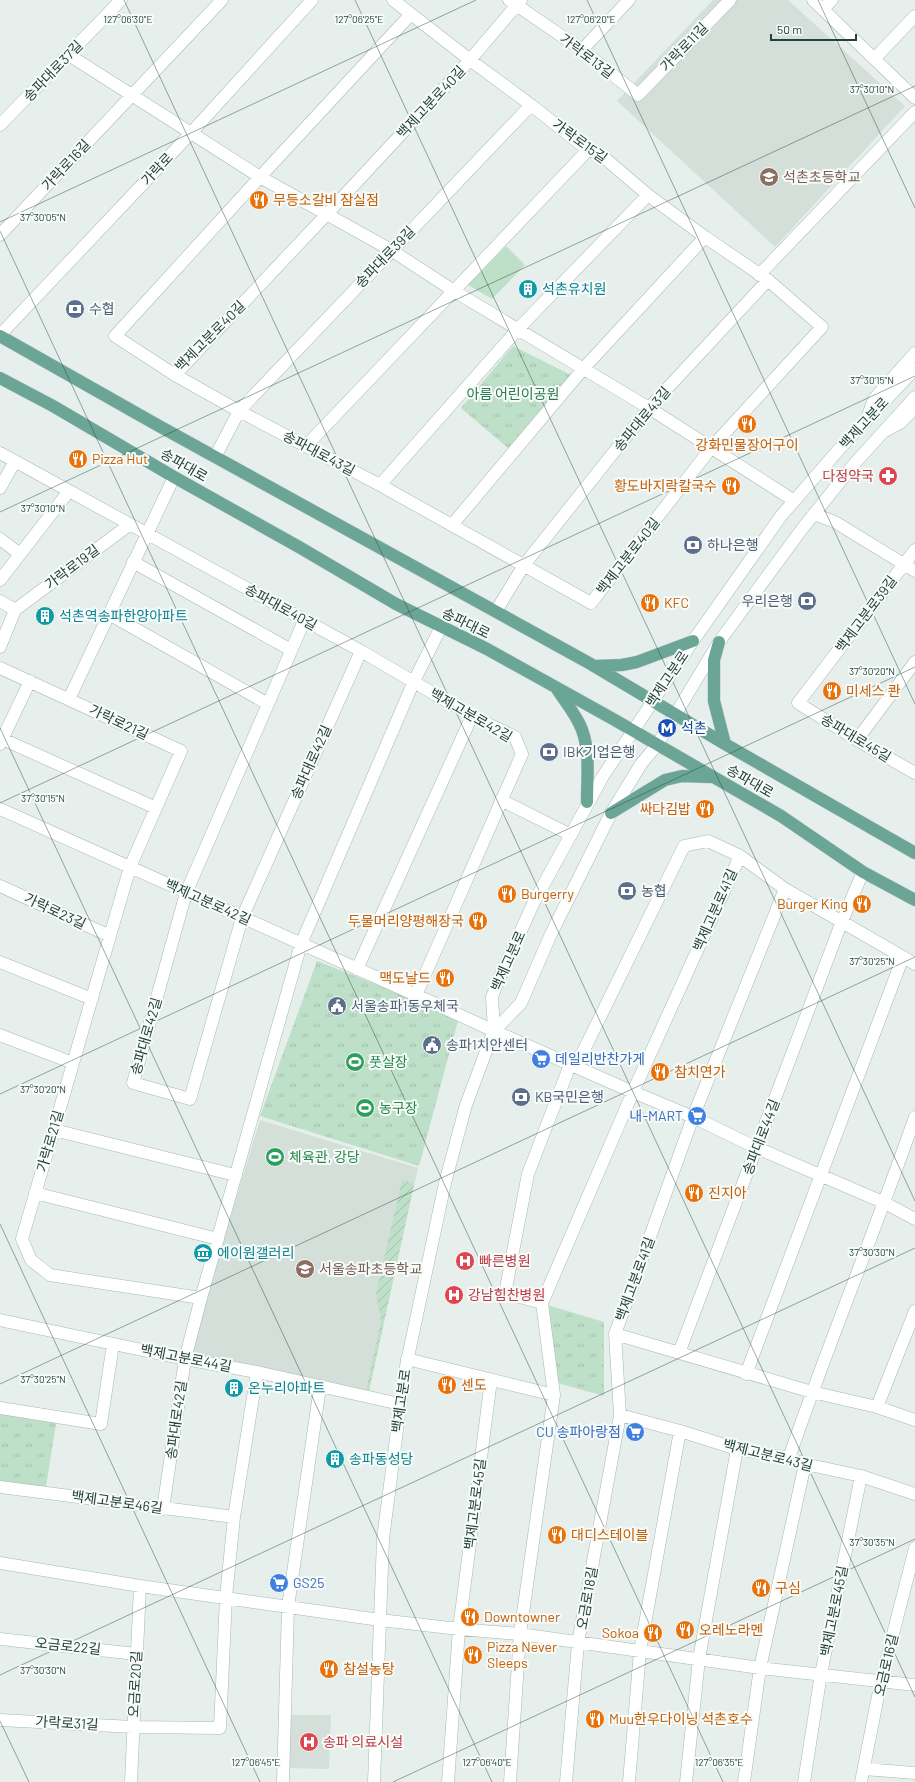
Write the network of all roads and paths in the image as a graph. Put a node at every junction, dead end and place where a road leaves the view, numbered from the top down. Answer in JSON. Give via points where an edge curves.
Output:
{"nodes":[{"id":1,"x":121,"y":0,"type":"edge"},
{"id":2,"x":222,"y":0,"type":"edge"},
{"id":3,"x":312,"y":0,"type":"edge"},
{"id":4,"x":393,"y":0,"type":"edge"},
{"id":5,"x":629,"y":0,"type":"edge"},
{"id":6,"x":730,"y":0,"type":"edge"},
{"id":7,"x":813,"y":0,"type":"edge"},
{"id":8,"x":832,"y":0,"type":"edge"},
{"id":9,"x":515,"y":2,"type":"edge"},
{"id":10,"x":823,"y":9,"type":"junction"},
{"id":11,"x":411,"y":14,"type":"junction"},
{"id":12,"x":915,"y":16,"type":"edge"},
{"id":13,"x":582,"y":50,"type":"junction"},
{"id":14,"x":69,"y":55,"type":"junction"},
{"id":15,"x":875,"y":58,"type":"junction"},
{"id":16,"x":470,"y":60,"type":"junction"},
{"id":17,"x":132,"y":95,"type":"junction"},
{"id":18,"x":638,"y":95,"type":"joint"},
{"id":19,"x":915,"y":98,"type":"edge"},
{"id":20,"x":531,"y":105,"type":"junction"},
{"id":21,"x":915,"y":112,"type":"edge"},
{"id":22,"x":0,"y":125,"type":"edge"},
{"id":23,"x":191,"y":133,"type":"junction"},
{"id":24,"x":588,"y":150,"type":"junction"},
{"id":25,"x":260,"y":177,"type":"junction"},
{"id":26,"x":648,"y":195,"type":"junction"},
{"id":27,"x":327,"y":214,"type":"junction"},
{"id":28,"x":0,"y":235,"type":"edge"},
{"id":29,"x":705,"y":237,"type":"junction"},
{"id":30,"x":391,"y":250,"type":"junction"},
{"id":31,"x":763,"y":278,"type":"junction"},
{"id":32,"x":454,"y":292,"type":"junction"},
{"id":33,"x":518,"y":329,"type":"junction"},
{"id":34,"x":0,"y":335,"type":"edge"},
{"id":35,"x":915,"y":353,"type":"edge"},
{"id":36,"x":583,"y":369,"type":"junction"},
{"id":37,"x":915,"y":369,"type":"edge"},
{"id":38,"x":175,"y":375,"type":"junction"},
{"id":39,"x":0,"y":378,"type":"edge"},
{"id":40,"x":915,"y":397,"type":"edge"},
{"id":41,"x":649,"y":408,"type":"junction"},
{"id":42,"x":915,"y":408,"type":"edge"},
{"id":43,"x":239,"y":412,"type":"junction"},
{"id":44,"x":865,"y":422,"type":"junction"},
{"id":45,"x":881,"y":434,"type":"junction"},
{"id":46,"x":306,"y":446,"type":"junction"},
{"id":47,"x":711,"y":448,"type":"junction"},
{"id":48,"x":0,"y":453,"type":"edge"},
{"id":49,"x":215,"y":457,"type":"junction"},
{"id":50,"x":15,"y":461,"type":"junction"},
{"id":51,"x":174,"y":477,"type":"junction"},
{"id":52,"x":380,"y":485,"type":"junction"},
{"id":53,"x":0,"y":488,"type":"edge"},
{"id":54,"x":69,"y":491,"type":"junction"},
{"id":55,"x":793,"y":500,"type":"junction"},
{"id":56,"x":814,"y":514,"type":"junction"},
{"id":57,"x":129,"y":525,"type":"junction"},
{"id":58,"x":452,"y":525,"type":"junction"},
{"id":59,"x":148,"y":533,"type":"junction"},
{"id":60,"x":0,"y":539,"type":"edge"},
{"id":61,"x":915,"y":550,"type":"edge"},
{"id":62,"x":20,"y":554,"type":"junction"},
{"id":63,"x":133,"y":562,"type":"junction"},
{"id":64,"x":904,"y":564,"type":"junction"},
{"id":65,"x":524,"y":565,"type":"junction"},
{"id":66,"x":915,"y":571,"type":"edge"},
{"id":67,"x":0,"y":580,"type":"edge"},
{"id":68,"x":0,"y":601,"type":"edge"},
{"id":69,"x":15,"y":610,"type":"junction"},
{"id":70,"x":496,"y":611,"type":"junction"},
{"id":71,"x":109,"y":614,"type":"junction"},
{"id":72,"x":304,"y":621,"type":"junction"},
{"id":73,"x":441,"y":628,"type":"junction"},
{"id":74,"x":693,"y":641,"type":"junction"},
{"id":75,"x":719,"y":642,"type":"junction"},
{"id":76,"x":0,"y":647,"type":"edge"},
{"id":77,"x":291,"y":650,"type":"junction"},
{"id":78,"x":361,"y":651,"type":"junction"},
{"id":79,"x":915,"y":662,"type":"edge"},
{"id":80,"x":595,"y":666,"type":"junction"},
{"id":81,"x":0,"y":668,"type":"edge"},
{"id":82,"x":30,"y":681,"type":"junction"},
{"id":83,"x":414,"y":682,"type":"junction"},
{"id":84,"x":556,"y":688,"type":"junction"},
{"id":85,"x":69,"y":699,"type":"junction"},
{"id":86,"x":652,"y":701,"type":"junction"},
{"id":87,"x":798,"y":703,"type":"joint"},
{"id":88,"x":268,"y":704,"type":"junction"},
{"id":89,"x":675,"y":714,"type":"junction"},
{"id":90,"x":472,"y":716,"type":"junction"},
{"id":91,"x":633,"y":731,"type":"junction"},
{"id":92,"x":1,"y":740,"type":"edge"},
{"id":93,"x":857,"y":740,"type":"junction"},
{"id":94,"x":725,"y":744,"type":"junction"},
{"id":95,"x":657,"y":745,"type":"junction"},
{"id":96,"x":915,"y":773,"type":"edge"},
{"id":97,"x":714,"y":777,"type":"junction"},
{"id":98,"x":501,"y":800,"type":"junction"},
{"id":99,"x":587,"y":802,"type":"junction"},
{"id":100,"x":156,"y":808,"type":"junction"},
{"id":101,"x":0,"y":809,"type":"edge"},
{"id":102,"x":611,"y":813,"type":"junction"},
{"id":103,"x":571,"y":835,"type":"junction"},
{"id":104,"x":915,"y":852,"type":"edge"},
{"id":105,"x":740,"y":856,"type":"junction"},
{"id":106,"x":130,"y":867,"type":"junction"},
{"id":107,"x":864,"y":872,"type":"junction"},
{"id":108,"x":0,"y":886,"type":"edge"},
{"id":109,"x":785,"y":889,"type":"junction"},
{"id":110,"x":186,"y":892,"type":"junction"},
{"id":111,"x":915,"y":900,"type":"edge"},
{"id":112,"x":242,"y":918,"type":"junction"},
{"id":113,"x":842,"y":921,"type":"junction"},
{"id":114,"x":110,"y":936,"type":"junction"},
{"id":115,"x":301,"y":944,"type":"junction"},
{"id":116,"x":903,"y":957,"type":"junction"},
{"id":117,"x":0,"y":962,"type":"edge"},
{"id":118,"x":915,"y":964,"type":"edge"},
{"id":119,"x":357,"y":969,"type":"junction"},
{"id":120,"x":416,"y":995,"type":"junction"},
{"id":121,"x":92,"y":999,"type":"junction"},
{"id":122,"x":494,"y":1032,"type":"junction"},
{"id":123,"x":0,"y":1035,"type":"edge"},
{"id":124,"x":73,"y":1063,"type":"junction"},
{"id":125,"x":570,"y":1065,"type":"junction"},
{"id":126,"x":632,"y":1092,"type":"junction"},
{"id":127,"x":693,"y":1117,"type":"junction"},
{"id":128,"x":915,"y":1117,"type":"edge"},
{"id":129,"x":54,"y":1130,"type":"junction"},
{"id":130,"x":757,"y":1148,"type":"junction"},
{"id":131,"x":236,"y":1175,"type":"junction"},
{"id":132,"x":822,"y":1175,"type":"junction"},
{"id":133,"x":35,"y":1193,"type":"junction"},
{"id":134,"x":885,"y":1204,"type":"junction"},
{"id":135,"x":915,"y":1219,"type":"edge"},
{"id":136,"x":218,"y":1239,"type":"junction"},
{"id":137,"x":201,"y":1298,"type":"junction"},
{"id":138,"x":542,"y":1303,"type":"junction"},
{"id":139,"x":915,"y":1311,"type":"edge"},
{"id":140,"x":0,"y":1320,"type":"edge"},
{"id":141,"x":614,"y":1334,"type":"junction"},
{"id":142,"x":113,"y":1344,"type":"junction"},
{"id":143,"x":679,"y":1353,"type":"junction"},
{"id":144,"x":185,"y":1359,"type":"junction"},
{"id":145,"x":407,"y":1359,"type":"junction"},
{"id":146,"x":257,"y":1372,"type":"junction"},
{"id":147,"x":746,"y":1374,"type":"junction"},
{"id":148,"x":491,"y":1380,"type":"junction"},
{"id":149,"x":320,"y":1387,"type":"junction"},
{"id":150,"x":812,"y":1392,"type":"junction"},
{"id":151,"x":554,"y":1395,"type":"junction"},
{"id":152,"x":400,"y":1404,"type":"junction"},
{"id":153,"x":877,"y":1407,"type":"junction"},
{"id":154,"x":0,"y":1408,"type":"edge"},
{"id":155,"x":620,"y":1416,"type":"junction"},
{"id":156,"x":915,"y":1420,"type":"edge"},
{"id":157,"x":680,"y":1431,"type":"junction"},
{"id":158,"x":737,"y":1449,"type":"junction"},
{"id":159,"x":789,"y":1458,"type":"junction"},
{"id":160,"x":805,"y":1464,"type":"junction"},
{"id":161,"x":861,"y":1476,"type":"junction"},
{"id":162,"x":0,"y":1487,"type":"edge"},
{"id":163,"x":915,"y":1494,"type":"edge"},
{"id":164,"x":163,"y":1509,"type":"junction"},
{"id":165,"x":234,"y":1518,"type":"junction"},
{"id":166,"x":915,"y":1548,"type":"edge"},
{"id":167,"x":0,"y":1563,"type":"edge"},
{"id":168,"x":140,"y":1586,"type":"junction"},
{"id":169,"x":226,"y":1597,"type":"junction"},
{"id":170,"x":288,"y":1607,"type":"junction"},
{"id":171,"x":380,"y":1620,"type":"junction"},
{"id":172,"x":459,"y":1629,"type":"junction"},
{"id":173,"x":520,"y":1634,"type":"junction"},
{"id":174,"x":0,"y":1639,"type":"edge"},
{"id":175,"x":578,"y":1643,"type":"junction"},
{"id":176,"x":640,"y":1651,"type":"junction"},
{"id":177,"x":136,"y":1654,"type":"junction"},
{"id":178,"x":699,"y":1659,"type":"junction"},
{"id":179,"x":760,"y":1668,"type":"junction"},
{"id":180,"x":821,"y":1674,"type":"junction"},
{"id":181,"x":881,"y":1681,"type":"junction"},
{"id":182,"x":915,"y":1685,"type":"edge"},
{"id":183,"x":0,"y":1720,"type":"edge"},
{"id":184,"x":133,"y":1726,"type":"junction"},
{"id":185,"x":864,"y":1769,"type":"junction"},
{"id":186,"x":915,"y":1773,"type":"edge"},
{"id":187,"x":131,"y":1782,"type":"edge"},
{"id":188,"x":283,"y":1782,"type":"edge"},
{"id":189,"x":374,"y":1782,"type":"edge"},
{"id":190,"x":448,"y":1782,"type":"edge"},
{"id":191,"x":510,"y":1782,"type":"edge"},
{"id":192,"x":566,"y":1782,"type":"edge"},
{"id":193,"x":629,"y":1782,"type":"edge"},
{"id":194,"x":686,"y":1782,"type":"edge"},
{"id":195,"x":744,"y":1782,"type":"edge"},
{"id":196,"x":804,"y":1782,"type":"edge"},
{"id":197,"x":861,"y":1782,"type":"edge"}],
"edges":[{"from":1,"to":14,"type":"street","name":"송파대로37길"},
{"from":2,"to":17,"type":"street","name":"가락로16길"},
{"from":3,"to":23,"type":"street","name":"가락로"},
{"from":4,"to":11,"type":"street","name":"가락로15길"},
{"from":5,"to":13,"type":"street"},
{"from":6,"to":18,"type":"street","name":"가락로11길"},
{"from":7,"to":10,"type":"street"},
{"from":8,"to":10,"type":"street"},
{"from":9,"to":13,"type":"street","name":"가락로13길"},
{"from":9,"to":16,"type":"street","name":"가락로13길"},
{"from":10,"to":15,"type":"street"},
{"from":11,"to":16,"type":"street","name":"가락로15길"},
{"from":11,"to":25,"type":"street","name":"백제고분로40길"},
{"from":12,"to":15,"type":"street"},
{"from":13,"to":18,"type":"street","name":"가락로13길"},
{"from":14,"to":17,"type":"street"},
{"from":14,"to":22,"type":"street","name":"송파대로37길"},
{"from":15,"to":19,"type":"street"},
{"from":16,"to":20,"type":"street","name":"가락로15길"},
{"from":16,"to":27,"type":"street","name":"백제고분로40길"},
{"from":17,"to":23,"type":"street"},
{"from":17,"to":28,"type":"street","name":"가락로16길"},
{"from":20,"to":24,"type":"street","name":"가락로15길"},
{"from":20,"to":30,"type":"street","name":"송파대로39길"},
{"from":21,"to":31,"type":"street","name":"송파대로43길"},
{"from":23,"to":25,"type":"street"},
{"from":23,"to":34,"type":"street","name":"가락로"},
{"from":24,"to":26,"type":"street","name":"가락로15길","via":[[600,154]]},
{"from":24,"to":32,"type":"street"},
{"from":25,"to":27,"type":"street"},
{"from":25,"to":38,"type":"street","name":"백제고분로40길","via":[[115,336]]},
{"from":26,"to":29,"type":"street","name":"가락로15길"},
{"from":26,"to":33,"type":"street"},
{"from":27,"to":30,"type":"street"},
{"from":27,"to":38,"type":"street","name":"백제고분로40길"},
{"from":29,"to":31,"type":"street","name":"가락로15길"},
{"from":29,"to":36,"type":"street"},
{"from":30,"to":32,"type":"street"},
{"from":30,"to":43,"type":"street","name":"송파대로39길"},
{"from":31,"to":41,"type":"street","name":"송파대로43길"},
{"from":31,"to":47,"type":"street","name":"백제고분로40길","via":[[822,327]]},
{"from":32,"to":33,"type":"street"},
{"from":32,"to":46,"type":"street"},
{"from":33,"to":36,"type":"street"},
{"from":33,"to":52,"type":"street"},
{"from":34,"to":49,"type":"main road","name":"송파대로"},
{"from":35,"to":44,"type":"street","via":[[874,399]]},
{"from":36,"to":41,"type":"street"},
{"from":36,"to":58,"type":"street"},
{"from":37,"to":44,"type":"street","name":"백제고분로"},
{"from":38,"to":43,"type":"street"},
{"from":39,"to":51,"type":"main road","name":"송파대로"},
{"from":40,"to":45,"type":"street","name":"백제고분로"},
{"from":41,"to":47,"type":"street"},
{"from":41,"to":65,"type":"street","name":"송파대로43길"},
{"from":42,"to":45,"type":"street","via":[[900,423]]},
{"from":43,"to":46,"type":"street","name":"송파대로43길"},
{"from":43,"to":49,"type":"street","name":"송파대로39길"},
{"from":44,"to":55,"type":"street","name":"백제고분로"},
{"from":45,"to":56,"type":"street","name":"백제고분로"},
{"from":46,"to":52,"type":"street","name":"송파대로43길"},
{"from":47,"to":55,"type":"street"},
{"from":47,"to":65,"type":"street","name":"백제고분로40길","via":[[591,603]]},
{"from":48,"to":50,"type":"street","name":"송파대로40길"},
{"from":49,"to":70,"type":"main road","name":"송파대로"},
{"from":50,"to":53,"type":"street"},
{"from":50,"to":54,"type":"street","name":"송파대로40길"},
{"from":51,"to":59,"type":"street"},
{"from":51,"to":73,"type":"main road","name":"송파대로"},
{"from":52,"to":58,"type":"street","name":"송파대로43길"},
{"from":54,"to":57,"type":"street","name":"송파대로40길"},
{"from":54,"to":62,"type":"street"},
{"from":55,"to":74,"type":"street","name":"백제고분로"},
{"from":56,"to":64,"type":"street","name":"백제고분로39길","via":[[835,522]]},
{"from":56,"to":75,"type":"street","name":"백제고분로"},
{"from":57,"to":59,"type":"street","name":"송파대로40길"},
{"from":57,"to":69,"type":"street","name":"가락로19길"},
{"from":58,"to":65,"type":"street","name":"송파대로43길"},
{"from":59,"to":63,"type":"street"},
{"from":59,"to":72,"type":"street","name":"송파대로40길"},
{"from":60,"to":62,"type":"street"},
{"from":61,"to":64,"type":"street","name":"백제고분로39길"},
{"from":62,"to":67,"type":"street"},
{"from":63,"to":71,"type":"street"},
{"from":63,"to":77,"type":"street"},
{"from":64,"to":66,"type":"street","name":"백제고분로39길"},
{"from":64,"to":87,"type":"street","name":"백제고분로39길"},
{"from":65,"to":70,"type":"street","name":"송파대로43길"},
{"from":68,"to":69,"type":"street"},
{"from":69,"to":76,"type":"street"},
{"from":70,"to":80,"type":"main road","name":"송파대로"},
{"from":71,"to":85,"type":"street"},
{"from":71,"to":88,"type":"street"},
{"from":72,"to":77,"type":"street","name":"송파대로42길"},
{"from":72,"to":78,"type":"street","name":"송파대로40길"},
{"from":73,"to":83,"type":"street","name":"송파대로42길"},
{"from":73,"to":84,"type":"main road","name":"송파대로","via":[[487,649]]},
{"from":74,"to":80,"type":"main road","via":[[637,662]]},
{"from":74,"to":86,"type":"street","name":"백제고분로"},
{"from":75,"to":89,"type":"street","name":"백제고분로"},
{"from":75,"to":94,"type":"main road","via":[[714,660],[714,701]]},
{"from":77,"to":88,"type":"street","name":"송파대로42길"},
{"from":78,"to":83,"type":"street","name":"송파대로40길"},
{"from":78,"to":112,"type":"street","name":"송파대로42길"},
{"from":79,"to":93,"type":"street"},
{"from":80,"to":86,"type":"main road","name":"송파대로"},
{"from":81,"to":82,"type":"street","name":"가락로21길"},
{"from":82,"to":85,"type":"street","name":"가락로21길"},
{"from":82,"to":92,"type":"street"},
{"from":83,"to":90,"type":"street","name":"백제고분로42길"},
{"from":83,"to":115,"type":"street","name":"송파대로42길"},
{"from":84,"to":91,"type":"main road","name":"송파대로"},
{"from":84,"to":99,"type":"main road","via":[[579,723],[585,741]]},
{"from":85,"to":100,"type":"street","name":"가락로21길","via":[[181,751]]},
{"from":86,"to":89,"type":"main road","name":"송파대로"},
{"from":86,"to":91,"type":"street","name":"백제고분로"},
{"from":87,"to":93,"type":"street","name":"송파대로45길"},
{"from":88,"to":110,"type":"street","name":"송파대로42길"},
{"from":89,"to":94,"type":"main road","name":"송파대로"},
{"from":89,"to":95,"type":"street","name":"백제고분로"},
{"from":90,"to":98,"type":"street","name":"백제고분로42길","via":[[515,737],[522,754]]},
{"from":90,"to":119,"type":"street"},
{"from":91,"to":95,"type":"main road","name":"송파대로"},
{"from":91,"to":99,"type":"street","name":"백제고분로"},
{"from":92,"to":100,"type":"street"},
{"from":93,"to":96,"type":"street","name":"송파대로45길"},
{"from":94,"to":104,"type":"main road","name":"송파대로"},
{"from":95,"to":97,"type":"main road","name":"송파대로"},
{"from":95,"to":102,"type":"street","name":"백제고분로"},
{"from":97,"to":102,"type":"main road","via":[[682,776],[665,780]]},
{"from":97,"to":107,"type":"main road","name":"송파대로","via":[[781,816]]},
{"from":98,"to":103,"type":"street"},
{"from":98,"to":120,"type":"street","name":"백제고분로42길"},
{"from":99,"to":103,"type":"street","name":"백제고분로"},
{"from":100,"to":106,"type":"street","name":"가락로21길"},
{"from":101,"to":106,"type":"street","name":"백제고분로42길"},
{"from":102,"to":122,"type":"street","name":"백제고분로","via":[[551,934],[521,1002]]},
{"from":103,"to":122,"type":"street","name":"백제고분로","via":[[534,902],[498,981],[492,997]]},
{"from":105,"to":109,"type":"street"},
{"from":105,"to":125,"type":"street","name":"백제고분로41길","via":[[708,841],[684,846],[582,1054]]},
{"from":105,"to":126,"type":"street","name":"백제고분로41길"},
{"from":106,"to":110,"type":"street","name":"백제고분로42길"},
{"from":106,"to":114,"type":"street","name":"가락로21길"},
{"from":107,"to":111,"type":"main road","name":"송파대로"},
{"from":107,"to":113,"type":"street","name":"송파대로44길"},
{"from":108,"to":114,"type":"street","name":"가락로23길"},
{"from":109,"to":113,"type":"street"},
{"from":109,"to":127,"type":"street","name":"백제고분로41길"},
{"from":110,"to":112,"type":"street","name":"백제고분로42길"},
{"from":110,"to":112,"type":"street","name":"송파대로42길","via":[[133,1083],[190,1099]]},
{"from":112,"to":115,"type":"street","name":"백제고분로42길"},
{"from":113,"to":116,"type":"street"},
{"from":113,"to":130,"type":"street","name":"송파대로44길"},
{"from":114,"to":121,"type":"street","name":"가락로21길"},
{"from":115,"to":119,"type":"street","name":"백제고분로42길"},
{"from":115,"to":131,"type":"street","name":"송파대로42길"},
{"from":116,"to":118,"type":"street"},
{"from":116,"to":132,"type":"street"},
{"from":117,"to":121,"type":"street"},
{"from":119,"to":120,"type":"street","name":"백제고분로42길"},
{"from":120,"to":122,"type":"street","name":"백제고분로42길"},
{"from":121,"to":124,"type":"street","name":"가락로21길"},
{"from":122,"to":125,"type":"street"},
{"from":122,"to":145,"type":"street","name":"백제고분로","via":[[466,1105]]},
{"from":123,"to":124,"type":"street"},
{"from":124,"to":129,"type":"street","name":"가락로21길"},
{"from":125,"to":126,"type":"street"},
{"from":125,"to":138,"type":"street","name":"백제고분로41길","via":[[528,1174],[505,1293]]},
{"from":126,"to":127,"type":"street"},
{"from":126,"to":138,"type":"street","name":"백제고분로41길"},
{"from":127,"to":130,"type":"street"},
{"from":127,"to":141,"type":"street","name":"백제고분로41길"},
{"from":128,"to":134,"type":"street"},
{"from":129,"to":131,"type":"street"},
{"from":129,"to":133,"type":"street","name":"가락로21길"},
{"from":130,"to":132,"type":"street"},
{"from":130,"to":143,"type":"street","name":"송파대로44길"},
{"from":131,"to":136,"type":"street","name":"송파대로42길"},
{"from":132,"to":134,"type":"street"},
{"from":132,"to":147,"type":"street"},
{"from":133,"to":136,"type":"street"},
{"from":133,"to":137,"type":"street","name":"가락로21길","via":[[22,1239],[30,1260],[50,1275]]},
{"from":134,"to":135,"type":"street"},
{"from":134,"to":150,"type":"street"},
{"from":136,"to":137,"type":"street","name":"송파대로42길"},
{"from":137,"to":144,"type":"street","name":"송파대로42길"},
{"from":138,"to":151,"type":"street"},
{"from":139,"to":153,"type":"street"},
{"from":140,"to":142,"type":"street","name":"백제고분로44길"},
{"from":141,"to":143,"type":"street","name":"백제고분로41길"},
{"from":141,"to":155,"type":"street","name":"오금로18길"},
{"from":142,"to":144,"type":"street","name":"백제고분로44길"},
{"from":142,"to":154,"type":"street","via":[[101,1424]]},
{"from":143,"to":147,"type":"street","name":"백제고분로41길"},
{"from":144,"to":146,"type":"street","name":"백제고분로44길"},
{"from":144,"to":164,"type":"street","name":"송파대로42길"},
{"from":145,"to":148,"type":"street"},
{"from":145,"to":152,"type":"street","name":"백제고분로"},
{"from":146,"to":149,"type":"street","name":"백제고분로44길"},
{"from":146,"to":165,"type":"street"},
{"from":147,"to":150,"type":"street","name":"백제고분로41길"},
{"from":148,"to":151,"type":"street"},
{"from":148,"to":172,"type":"street","name":"백제고분로45길"},
{"from":149,"to":152,"type":"street","name":"백제고분로44길"},
{"from":149,"to":170,"type":"street"},
{"from":150,"to":153,"type":"street","name":"백제고분로41길"},
{"from":150,"to":159,"type":"street"},
{"from":151,"to":173,"type":"street"},
{"from":152,"to":171,"type":"street","name":"백제고분로","via":[[383,1539]]},
{"from":153,"to":156,"type":"street","name":"백제고분로41길"},
{"from":155,"to":157,"type":"street","name":"백제고분로43길"},
{"from":155,"to":175,"type":"street","name":"오금로18길"},
{"from":157,"to":158,"type":"street","name":"백제고분로43길"},
{"from":157,"to":176,"type":"street"},
{"from":158,"to":159,"type":"street","name":"백제고분로43길"},
{"from":158,"to":178,"type":"street"},
{"from":159,"to":160,"type":"street","name":"백제고분로43길"},
{"from":160,"to":161,"type":"street","name":"백제고분로43길"},
{"from":160,"to":179,"type":"street"},
{"from":161,"to":163,"type":"street","name":"백제고분로43길"},
{"from":161,"to":180,"type":"street","name":"백제고분로45길"},
{"from":162,"to":164,"type":"street","name":"백제고분로46길"},
{"from":164,"to":165,"type":"street","name":"백제고분로46길"},
{"from":165,"to":169,"type":"street"},
{"from":166,"to":181,"type":"street","name":"오금로16길"},
{"from":167,"to":168,"type":"street"},
{"from":168,"to":169,"type":"street"},
{"from":168,"to":177,"type":"street","name":"오금로20길"},
{"from":169,"to":170,"type":"street"},
{"from":169,"to":184,"type":"street","via":[[220,1728]]},
{"from":170,"to":171,"type":"street"},
{"from":170,"to":188,"type":"street"},
{"from":171,"to":172,"type":"street","name":"백제고분로45길"},
{"from":171,"to":189,"type":"street","name":"백제고분로"},
{"from":172,"to":173,"type":"street","name":"백제고분로45길"},
{"from":172,"to":190,"type":"street","name":"백제고분로45길"},
{"from":173,"to":175,"type":"street","name":"백제고분로45길"},
{"from":173,"to":191,"type":"street"},
{"from":174,"to":177,"type":"street","name":"오금로22길"},
{"from":175,"to":176,"type":"street","name":"백제고분로45길"},
{"from":175,"to":192,"type":"street","name":"오금로18길"},
{"from":176,"to":178,"type":"street","name":"백제고분로45길"},
{"from":176,"to":193,"type":"street"},
{"from":177,"to":184,"type":"street","name":"오금로20길"},
{"from":178,"to":179,"type":"street","name":"백제고분로45길"},
{"from":178,"to":194,"type":"street"},
{"from":179,"to":180,"type":"street","name":"백제고분로45길"},
{"from":179,"to":195,"type":"street"},
{"from":180,"to":181,"type":"street","name":"백제고분로45길"},
{"from":180,"to":196,"type":"street","name":"백제고분로45길"},
{"from":181,"to":182,"type":"street","name":"백제고분로45길"},
{"from":181,"to":185,"type":"street","name":"오금로16길"},
{"from":183,"to":184,"type":"street","name":"가락로31길"},
{"from":184,"to":187,"type":"street","name":"오금로20길"},
{"from":185,"to":186,"type":"street"},
{"from":185,"to":197,"type":"street","name":"오금로16길"}]}
